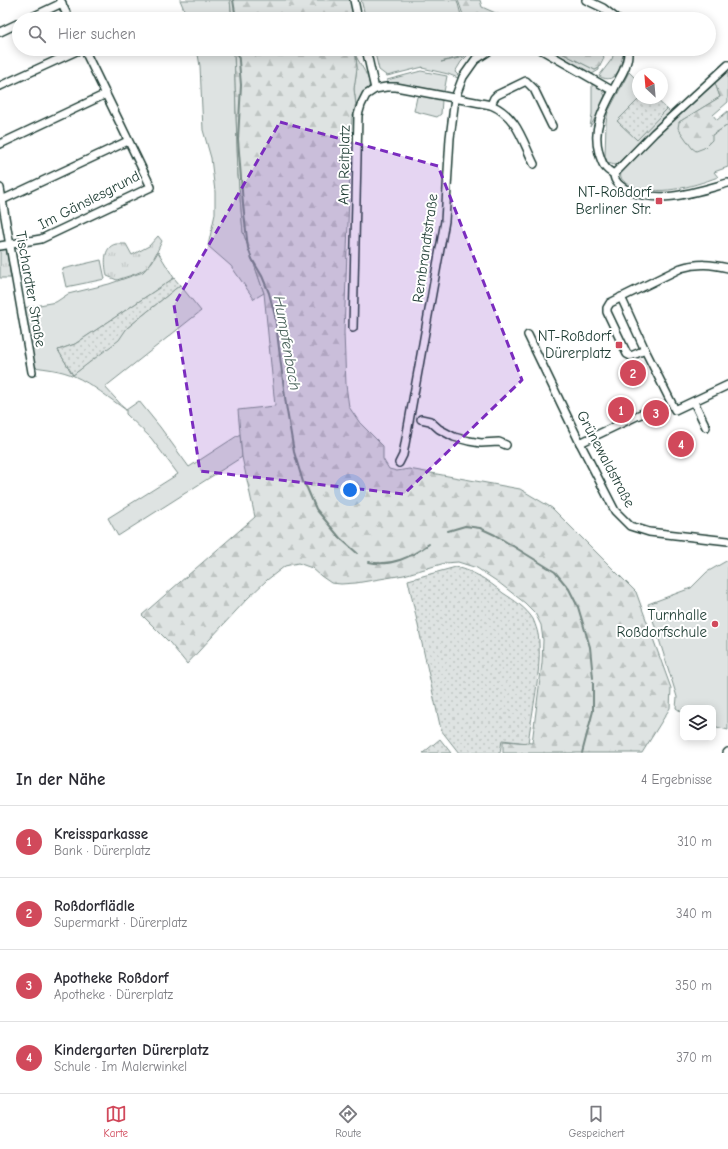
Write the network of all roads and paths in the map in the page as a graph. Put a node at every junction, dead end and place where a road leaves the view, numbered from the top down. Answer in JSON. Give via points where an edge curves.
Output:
{"nodes":[{"id":1,"x":354,"y":0,"type":"edge"},
{"id":2,"x":586,"y":0,"type":"edge"},
{"id":3,"x":61,"y":2,"type":"edge"},
{"id":4,"x":42,"y":12,"type":"edge"},
{"id":5,"x":66,"y":12,"type":"edge"},
{"id":6,"x":357,"y":12,"type":"edge"},
{"id":7,"x":608,"y":12,"type":"edge"},
{"id":8,"x":12,"y":26,"type":"edge"},
{"id":9,"x":0,"y":32,"type":"edge"},
{"id":10,"x":66,"y":56,"type":"edge"},
{"id":11,"x":86,"y":56,"type":"edge"},
{"id":12,"x":368,"y":56,"type":"edge"},
{"id":13,"x":481,"y":56,"type":"edge"},
{"id":14,"x":552,"y":56,"type":"edge"},
{"id":15,"x":629,"y":56,"type":"edge"},
{"id":16,"x":728,"y":65,"type":"edge"},
{"id":17,"x":0,"y":86,"type":"edge"},
{"id":18,"x":375,"y":89,"type":"junction"},
{"id":19,"x":613,"y":91,"type":"junction"},
{"id":20,"x":106,"y":94,"type":"junction"},
{"id":21,"x":455,"y":98,"type":"junction"},
{"id":22,"x":491,"y":105,"type":"junction"},
{"id":23,"x":552,"y":126,"type":"dead end"},
{"id":24,"x":128,"y":141,"type":"junction"},
{"id":25,"x":0,"y":144,"type":"edge"},
{"id":26,"x":534,"y":164,"type":"dead end"},
{"id":27,"x":614,"y":174,"type":"junction"},
{"id":28,"x":728,"y":182,"type":"edge"},
{"id":29,"x":0,"y":188,"type":"edge"},
{"id":30,"x":2,"y":200,"type":"junction"},
{"id":31,"x":10,"y":244,"type":"junction"},
{"id":32,"x":0,"y":246,"type":"edge"},
{"id":33,"x":728,"y":268,"type":"edge"},
{"id":34,"x":621,"y":297,"type":"junction"},
{"id":35,"x":353,"y":328,"type":"dead end"},
{"id":36,"x":528,"y":335,"type":"dead end"},
{"id":37,"x":645,"y":350,"type":"junction"},
{"id":38,"x":32,"y":372,"type":"dead end"},
{"id":39,"x":727,"y":387,"type":"edge"},
{"id":40,"x":694,"y":402,"type":"junction"},
{"id":41,"x":643,"y":413,"type":"dead end"},
{"id":42,"x":421,"y":419,"type":"dead end"},
{"id":43,"x":706,"y":427,"type":"dead end"},
{"id":44,"x":580,"y":443,"type":"junction"},
{"id":45,"x":506,"y":445,"type":"dead end"},
{"id":46,"x":399,"y":463,"type":"dead end"},
{"id":47,"x":728,"y":540,"type":"edge"}],
"edges":[{"from":1,"to":6,"type":"street"},
{"from":2,"to":7,"type":"street"},
{"from":3,"to":4,"type":"street"},
{"from":3,"to":5,"type":"street"},
{"from":8,"to":9,"type":"street"},
{"from":10,"to":17,"type":"street"},
{"from":11,"to":20,"type":"street","name":"Im Gänslesgrund"},
{"from":12,"to":18,"type":"street"},
{"from":13,"to":21,"type":"street","name":"Rembrandtstraße","via":[[475,60],[463,77]]},
{"from":14,"to":19,"type":"street"},
{"from":15,"to":19,"type":"street"},
{"from":16,"to":27,"type":"street"},
{"from":18,"to":21,"type":"street","via":[[396,87]]},
{"from":18,"to":35,"type":"street","name":"Am Reitplatz","via":[[366,95],[358,114]]},
{"from":19,"to":27,"type":"street","via":[[599,121],[596,143],[603,165]]},
{"from":20,"to":24,"type":"street","name":"Im Gänslesgrund"},
{"from":20,"to":25,"type":"street"},
{"from":21,"to":22,"type":"street"},
{"from":21,"to":46,"type":"street","name":"Rembrandtstraße","via":[[444,222],[403,455]]},
{"from":22,"to":23,"type":"street","via":[[497,95],[526,81],[535,92]]},
{"from":22,"to":26,"type":"street","via":[[508,115]]},
{"from":24,"to":30,"type":"street"},
{"from":24,"to":31,"type":"street","name":"Im Gänslesgrund","via":[[151,187],[41,239]]},
{"from":27,"to":28,"type":"street","via":[[622,187],[654,197],[690,193]]},
{"from":29,"to":30,"type":"street","name":"Tischardter Straße"},
{"from":30,"to":31,"type":"street","name":"Tischardter Straße"},
{"from":31,"to":32,"type":"street"},
{"from":31,"to":38,"type":"street","name":"Tischardter Straße"},
{"from":33,"to":34,"type":"street","via":[[707,264],[691,265]]},
{"from":34,"to":37,"type":"street"},
{"from":34,"to":37,"type":"street","via":[[610,303],[607,312],[628,355]]},
{"from":36,"to":44,"type":"street","name":"Grünewaldstraße"},
{"from":37,"to":40,"type":"street","via":[[675,410]]},
{"from":39,"to":40,"type":"street"},
{"from":40,"to":43,"type":"street"},
{"from":41,"to":44,"type":"street"},
{"from":42,"to":45,"type":"street","via":[[430,421],[454,437]]},
{"from":44,"to":47,"type":"street","name":"Grünewaldstraße","via":[[615,511],[630,526],[649,532]]}]}
